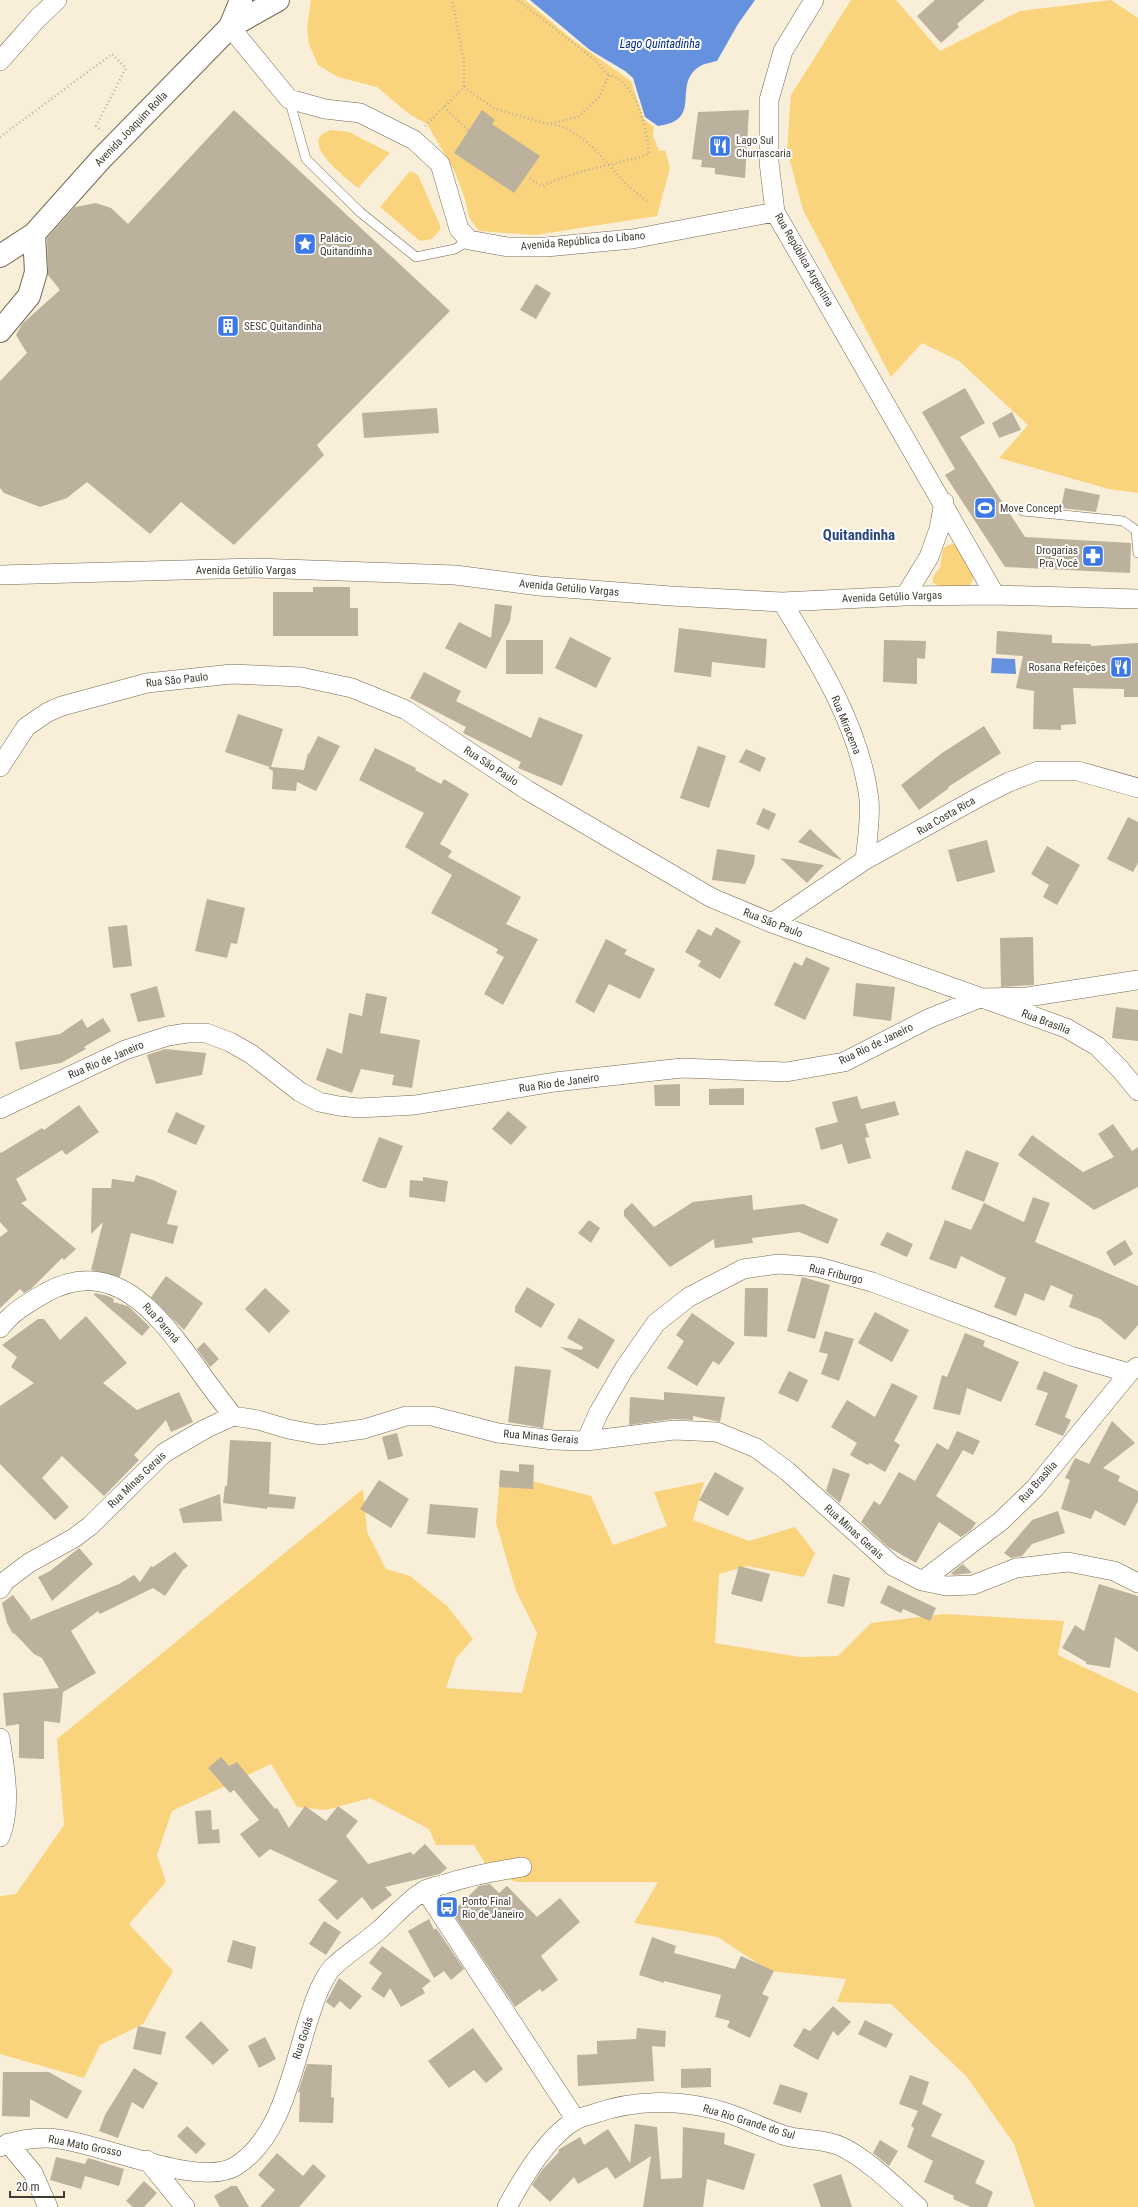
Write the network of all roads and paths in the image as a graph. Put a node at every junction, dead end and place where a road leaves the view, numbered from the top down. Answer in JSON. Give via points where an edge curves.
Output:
{"nodes":[{"id":1,"x":57,"y":0,"type":"edge"},
{"id":2,"x":241,"y":0,"type":"edge"},
{"id":3,"x":278,"y":0,"type":"edge"},
{"id":4,"x":452,"y":0,"type":"edge"},
{"id":5,"x":518,"y":0,"type":"edge"},
{"id":6,"x":814,"y":0,"type":"edge"},
{"id":7,"x":230,"y":27,"type":"junction"},
{"id":8,"x":0,"y":61,"type":"edge"},
{"id":9,"x":609,"y":75,"type":"junction"},
{"id":10,"x":464,"y":87,"type":"junction"},
{"id":11,"x":289,"y":99,"type":"junction"},
{"id":12,"x":444,"y":107,"type":"junction"},
{"id":13,"x":427,"y":124,"type":"dead end"},
{"id":14,"x":548,"y":124,"type":"junction"},
{"id":15,"x":470,"y":131,"type":"dead end"},
{"id":16,"x":0,"y":137,"type":"edge"},
{"id":17,"x":116,"y":144,"type":"junction"},
{"id":18,"x":607,"y":164,"type":"junction"},
{"id":19,"x":527,"y":177,"type":"dead end"},
{"id":20,"x":649,"y":203,"type":"dead end"},
{"id":21,"x":775,"y":212,"type":"junction"},
{"id":22,"x":34,"y":234,"type":"junction"},
{"id":23,"x":469,"y":240,"type":"junction"},
{"id":24,"x":0,"y":256,"type":"edge"},
{"id":25,"x":0,"y":331,"type":"edge"},
{"id":26,"x":944,"y":502,"type":"junction"},
{"id":27,"x":1023,"y":511,"type":"dead end"},
{"id":28,"x":1138,"y":553,"type":"edge"},
{"id":29,"x":0,"y":575,"type":"edge"},
{"id":30,"x":995,"y":595,"type":"junction"},
{"id":31,"x":905,"y":596,"type":"junction"},
{"id":32,"x":1138,"y":599,"type":"edge"},
{"id":33,"x":782,"y":602,"type":"junction"},
{"id":34,"x":0,"y":767,"type":"edge"},
{"id":35,"x":1138,"y":788,"type":"edge"},
{"id":36,"x":865,"y":860,"type":"junction"},
{"id":37,"x":772,"y":923,"type":"junction"},
{"id":38,"x":1138,"y":980,"type":"edge"},
{"id":39,"x":980,"y":998,"type":"junction"},
{"id":40,"x":1138,"y":1091,"type":"edge"},
{"id":41,"x":0,"y":1109,"type":"edge"},
{"id":42,"x":0,"y":1328,"type":"edge"},
{"id":43,"x":1134,"y":1370,"type":"edge"},
{"id":44,"x":233,"y":1416,"type":"junction"},
{"id":45,"x":586,"y":1441,"type":"junction"},
{"id":46,"x":922,"y":1581,"type":"junction"},
{"id":47,"x":1138,"y":1583,"type":"edge"},
{"id":48,"x":0,"y":1590,"type":"edge"},
{"id":49,"x":0,"y":1738,"type":"edge"},
{"id":50,"x":0,"y":1837,"type":"edge"},
{"id":51,"x":522,"y":1867,"type":"dead end"},
{"id":52,"x":425,"y":1890,"type":"junction"},
{"id":53,"x":576,"y":2120,"type":"junction"},
{"id":54,"x":4,"y":2145,"type":"edge"},
{"id":55,"x":147,"y":2160,"type":"junction"},
{"id":56,"x":187,"y":2170,"type":"joint"},
{"id":57,"x":48,"y":2207,"type":"edge"},
{"id":58,"x":185,"y":2207,"type":"edge"},
{"id":59,"x":507,"y":2207,"type":"edge"},
{"id":60,"x":918,"y":2207,"type":"edge"}],
"edges":[{"from":1,"to":8,"type":"street"},
{"from":2,"to":7,"type":"street","name":"Avenida Joaquim Rolla"},
{"from":3,"to":7,"type":"street","name":"Avenida Joaquim Rolla"},
{"from":4,"to":10,"type":"path","via":[[464,61]]},
{"from":5,"to":9,"type":"path","via":[[595,60]]},
{"from":6,"to":21,"type":"street","name":"Rua República Argentina","via":[[783,51],[769,100],[769,162]]},
{"from":7,"to":11,"type":"street"},
{"from":7,"to":17,"type":"street","name":"Avenida Joaquim Rolla"},
{"from":9,"to":14,"type":"path","via":[[598,97],[578,117]]},
{"from":9,"to":18,"type":"path","via":[[618,77],[633,94],[648,137],[649,154]]},
{"from":10,"to":12,"type":"path"},
{"from":10,"to":14,"type":"path","via":[[495,109]]},
{"from":11,"to":23,"type":"street","via":[[325,110],[360,113],[414,140],[440,164],[459,229]]},
{"from":11,"to":23,"type":"lane","via":[[306,159],[360,212],[416,257],[455,249]]},
{"from":12,"to":13,"type":"path"},
{"from":12,"to":15,"type":"path"},
{"from":14,"to":18,"type":"path","via":[[564,126],[581,138]]},
{"from":16,"to":17,"type":"path","via":[[112,54],[126,68],[96,126]]},
{"from":17,"to":22,"type":"street","name":"Avenida Joaquim Rolla"},
{"from":18,"to":19,"type":"path","via":[[576,172],[543,186]]},
{"from":18,"to":20,"type":"path","via":[[626,185]]},
{"from":21,"to":23,"type":"street","name":"Avenida República do Líbano","via":[[632,239],[546,247],[508,247]]},
{"from":21,"to":26,"type":"street","name":"Rua República Argentina"},
{"from":22,"to":24,"type":"street","name":"Avenida Joaquim Rolla"},
{"from":22,"to":25,"type":"street","via":[[36,272],[29,296]]},
{"from":26,"to":30,"type":"street","name":"Rua República Argentina"},
{"from":26,"to":31,"type":"street","via":[[930,557]]},
{"from":27,"to":28,"type":"lane","via":[[1123,520],[1136,530]]},
{"from":29,"to":33,"type":"street","name":"Avenida Getúlio Vargas","via":[[255,568],[455,575],[539,586]]},
{"from":30,"to":31,"type":"street","name":"Avenida Getúlio Vargas"},
{"from":30,"to":32,"type":"street","name":"Avenida Getúlio Vargas"},
{"from":31,"to":33,"type":"street","name":"Avenida Getúlio Vargas"},
{"from":33,"to":36,"type":"street","name":"Rua Miracema","via":[[819,661],[862,764],[869,801]]},
{"from":34,"to":37,"type":"street","name":"Rua São Paulo","via":[[26,727],[62,706],[147,683],[232,674],[301,677],[352,688],[406,710],[527,790],[712,898]]},
{"from":35,"to":36,"type":"street","name":"Rua Costa Rica","via":[[1078,771],[1038,771],[981,796]]},
{"from":36,"to":37,"type":"street","name":"Rua Costa Rica"},
{"from":37,"to":39,"type":"street","name":"Rua São Paulo"},
{"from":38,"to":39,"type":"street","name":"Rua Rio de Janeiro","via":[[1027,997]]},
{"from":39,"to":40,"type":"street","name":"Rua Brasília","via":[[1066,1028],[1097,1046]]},
{"from":39,"to":41,"type":"street","name":"Rua Rio de Janeiro","via":[[930,1018],[844,1062],[794,1071],[682,1068],[555,1082],[415,1105],[366,1107],[319,1102],[300,1092],[251,1054],[230,1042],[206,1033],[187,1033],[168,1036],[125,1050]]},
{"from":42,"to":44,"type":"street","name":"Rua Paraná","via":[[10,1315],[53,1289],[70,1283],[86,1282],[118,1288],[131,1294],[155,1314]]},
{"from":43,"to":45,"type":"street","name":"Rua Friburgo","via":[[1071,1356],[872,1282],[818,1267],[778,1264],[743,1269],[689,1297],[656,1323],[624,1369]]},
{"from":43,"to":46,"type":"street","name":"Rua Brasília","via":[[1035,1488],[1001,1521]]},
{"from":44,"to":45,"type":"street","name":"Rua Minas Gerais","via":[[320,1435],[364,1429],[406,1416],[432,1416],[498,1433]]},
{"from":44,"to":48,"type":"street","name":"Rua Minas Gerais","via":[[164,1453],[90,1526],[29,1563],[6,1581]]},
{"from":45,"to":46,"type":"street","name":"Rua Minas Gerais","via":[[674,1430],[717,1432],[756,1448],[787,1471],[893,1566]]},
{"from":46,"to":47,"type":"street","name":"Rua Minas Gerais","via":[[946,1586],[973,1585],[1016,1568],[1068,1562],[1114,1571]]},
{"from":49,"to":50,"type":"street","via":[[7,1808]]},
{"from":51,"to":52,"type":"street","name":"Rua Goiás","via":[[484,1873]]},
{"from":52,"to":53,"type":"street"},
{"from":52,"to":56,"type":"street","name":"Rua Goiás","via":[[330,1969],[310,2015],[281,2106],[257,2147],[247,2158],[224,2171]]},
{"from":53,"to":59,"type":"street","name":"Rua Rio Grande do Sul","via":[[555,2136]]},
{"from":53,"to":60,"type":"street","name":"Rua Rio Grande do Sul","via":[[610,2108],[635,2103],[691,2105],[723,2112],[784,2135],[839,2145]]},
{"from":54,"to":55,"type":"street","name":"Rua Mato Grosso","via":[[48,2138],[102,2147]]},
{"from":54,"to":57,"type":"street","via":[[33,2173]]},
{"from":55,"to":56,"type":"street","name":"Rua Mato Grosso"},
{"from":55,"to":58,"type":"street"}]}
